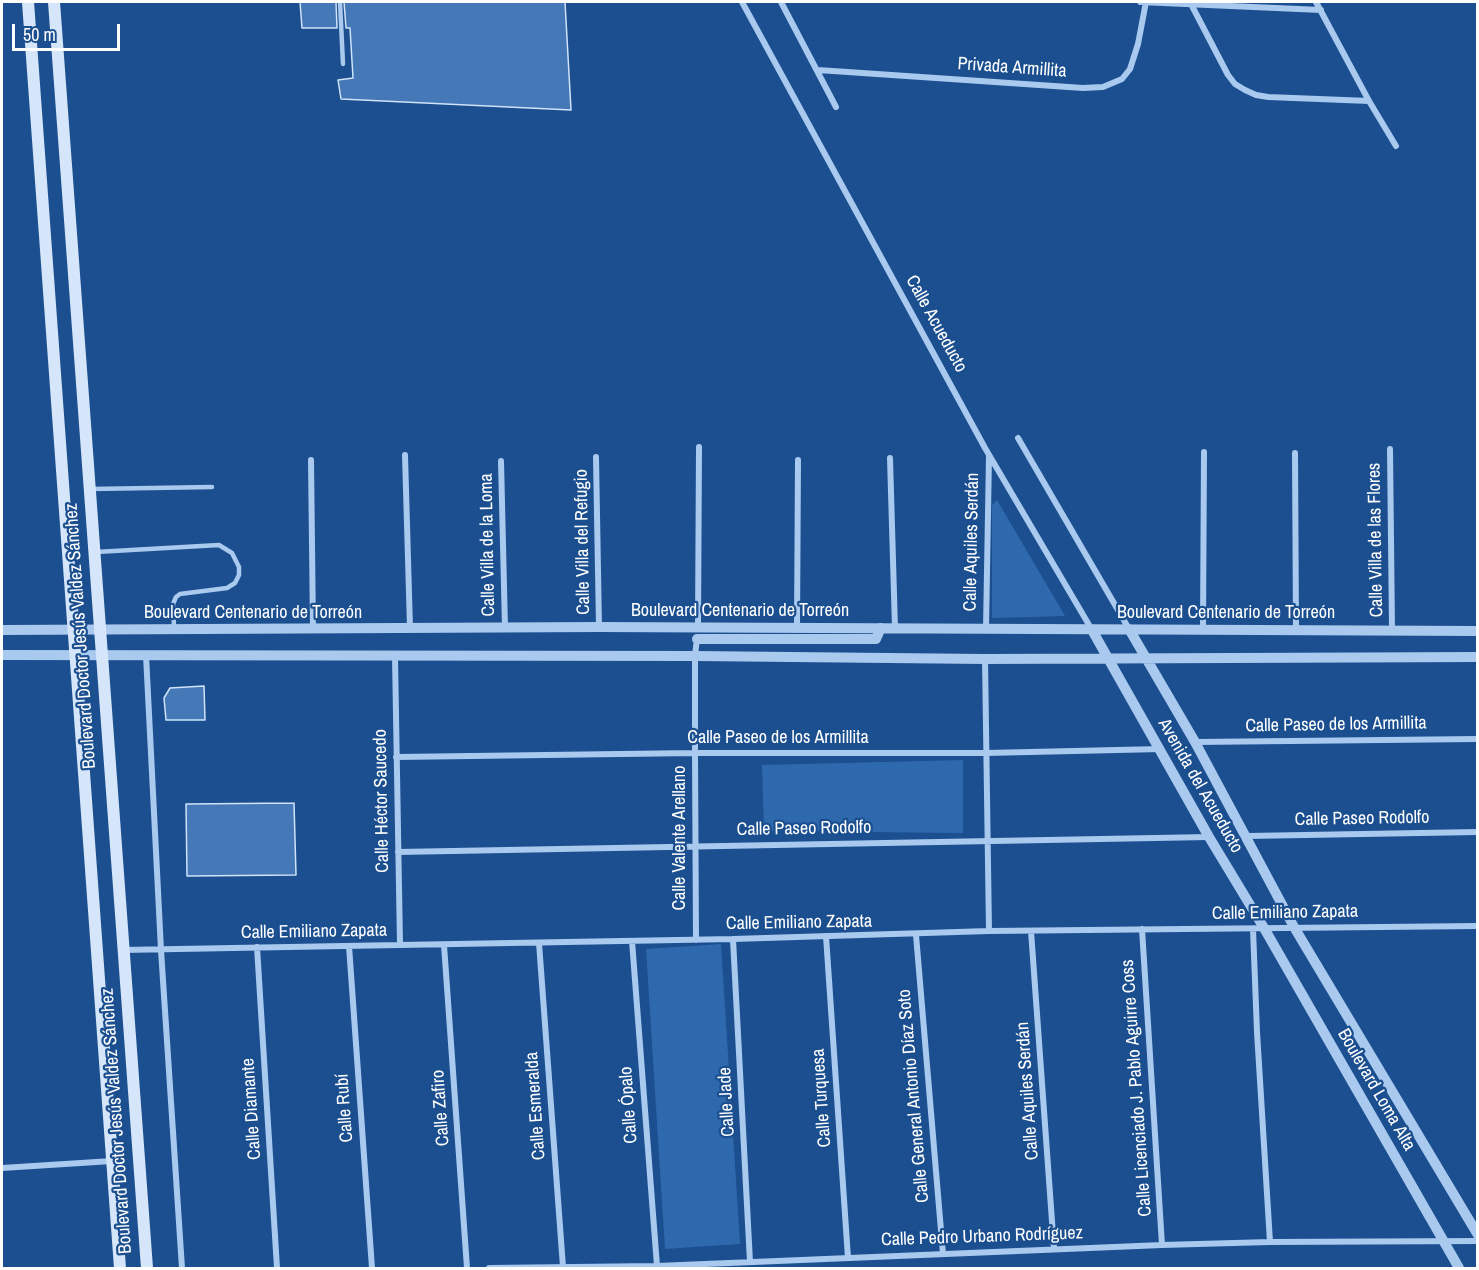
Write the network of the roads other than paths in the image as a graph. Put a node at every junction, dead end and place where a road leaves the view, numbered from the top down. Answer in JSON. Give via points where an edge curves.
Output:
{"nodes":[{"id":1,"x":28,"y":2,"type":"edge"},
{"id":2,"x":54,"y":2,"type":"edge"},
{"id":3,"x":340,"y":2,"type":"edge"},
{"id":4,"x":742,"y":2,"type":"edge"},
{"id":5,"x":781,"y":2,"type":"edge"},
{"id":6,"x":1140,"y":2,"type":"edge"},
{"id":7,"x":1146,"y":2,"type":"edge"},
{"id":8,"x":1166,"y":2,"type":"edge"},
{"id":9,"x":1316,"y":2,"type":"edge"},
{"id":10,"x":1191,"y":4,"type":"junction"},
{"id":11,"x":1321,"y":10,"type":"junction"},
{"id":12,"x":343,"y":64,"type":"dead end"},
{"id":13,"x":818,"y":70,"type":"junction"},
{"id":14,"x":1369,"y":101,"type":"junction"},
{"id":15,"x":836,"y":107,"type":"dead end"},
{"id":16,"x":1396,"y":146,"type":"dead end"},
{"id":17,"x":1017,"y":438,"type":"dead end"},
{"id":18,"x":699,"y":447,"type":"dead end"},
{"id":19,"x":1390,"y":449,"type":"dead end"},
{"id":20,"x":1204,"y":452,"type":"dead end"},
{"id":21,"x":1295,"y":453,"type":"dead end"},
{"id":22,"x":405,"y":455,"type":"dead end"},
{"id":23,"x":989,"y":455,"type":"junction"},
{"id":24,"x":596,"y":457,"type":"dead end"},
{"id":25,"x":890,"y":458,"type":"dead end"},
{"id":26,"x":311,"y":460,"type":"dead end"},
{"id":27,"x":798,"y":460,"type":"dead end"},
{"id":28,"x":501,"y":461,"type":"dead end"},
{"id":29,"x":212,"y":487,"type":"dead end"},
{"id":30,"x":88,"y":489,"type":"junction"},
{"id":31,"x":93,"y":553,"type":"junction"},
{"id":32,"x":599,"y":627,"type":"junction"},
{"id":33,"x":797,"y":628,"type":"junction"},
{"id":34,"x":881,"y":628,"type":"junction"},
{"id":35,"x":895,"y":628,"type":"junction"},
{"id":36,"x":313,"y":629,"type":"junction"},
{"id":37,"x":410,"y":629,"type":"junction"},
{"id":38,"x":505,"y":629,"type":"junction"},
{"id":39,"x":986,"y":629,"type":"junction"},
{"id":40,"x":1129,"y":629,"type":"junction"},
{"id":41,"x":2,"y":630,"type":"edge"},
{"id":42,"x":74,"y":630,"type":"junction"},
{"id":43,"x":98,"y":630,"type":"junction"},
{"id":44,"x":175,"y":630,"type":"junction"},
{"id":45,"x":1092,"y":630,"type":"junction"},
{"id":46,"x":1203,"y":630,"type":"junction"},
{"id":47,"x":1296,"y":630,"type":"junction"},
{"id":48,"x":1392,"y":630,"type":"junction"},
{"id":49,"x":1478,"y":631,"type":"edge"},
{"id":50,"x":698,"y":634,"type":"junction"},
{"id":51,"x":2,"y":655,"type":"edge"},
{"id":52,"x":75,"y":655,"type":"junction"},
{"id":53,"x":100,"y":655,"type":"junction"},
{"id":54,"x":146,"y":655,"type":"junction"},
{"id":55,"x":695,"y":656,"type":"junction"},
{"id":56,"x":395,"y":657,"type":"junction"},
{"id":57,"x":1478,"y":657,"type":"edge"},
{"id":58,"x":1108,"y":658,"type":"junction"},
{"id":59,"x":1144,"y":658,"type":"junction"},
{"id":60,"x":985,"y":659,"type":"junction"},
{"id":61,"x":1478,"y":739,"type":"edge"},
{"id":62,"x":1195,"y":742,"type":"junction"},
{"id":63,"x":1161,"y":749,"type":"junction"},
{"id":64,"x":695,"y":753,"type":"junction"},
{"id":65,"x":986,"y":753,"type":"junction"},
{"id":66,"x":396,"y":757,"type":"junction"},
{"id":67,"x":1478,"y":832,"type":"edge"},
{"id":68,"x":1247,"y":836,"type":"junction"},
{"id":69,"x":1209,"y":837,"type":"junction"},
{"id":70,"x":987,"y":841,"type":"junction"},
{"id":71,"x":695,"y":846,"type":"junction"},
{"id":72,"x":398,"y":852,"type":"junction"},
{"id":73,"x":1478,"y":926,"type":"edge"},
{"id":74,"x":1293,"y":927,"type":"junction"},
{"id":75,"x":1258,"y":928,"type":"junction"},
{"id":76,"x":1142,"y":929,"type":"junction"},
{"id":77,"x":989,"y":932,"type":"junction"},
{"id":78,"x":1031,"y":932,"type":"junction"},
{"id":79,"x":916,"y":935,"type":"junction"},
{"id":80,"x":826,"y":936,"type":"junction"},
{"id":81,"x":733,"y":939,"type":"junction"},
{"id":82,"x":696,"y":940,"type":"junction"},
{"id":83,"x":632,"y":941,"type":"junction"},
{"id":84,"x":539,"y":943,"type":"junction"},
{"id":85,"x":400,"y":945,"type":"junction"},
{"id":86,"x":444,"y":945,"type":"junction"},
{"id":87,"x":349,"y":946,"type":"junction"},
{"id":88,"x":256,"y":947,"type":"junction"},
{"id":89,"x":122,"y":950,"type":"junction"},
{"id":90,"x":161,"y":950,"type":"junction"},
{"id":91,"x":113,"y":1161,"type":"junction"},
{"id":92,"x":2,"y":1168,"type":"edge"},
{"id":93,"x":1478,"y":1235,"type":"edge"},
{"id":94,"x":1444,"y":1241,"type":"junction"},
{"id":95,"x":1478,"y":1241,"type":"edge"},
{"id":96,"x":1270,"y":1242,"type":"junction"},
{"id":97,"x":1162,"y":1245,"type":"junction"},
{"id":98,"x":1054,"y":1249,"type":"junction"},
{"id":99,"x":943,"y":1254,"type":"junction"},
{"id":100,"x":848,"y":1258,"type":"junction"},
{"id":101,"x":750,"y":1262,"type":"junction"},
{"id":102,"x":657,"y":1266,"type":"junction"},
{"id":103,"x":563,"y":1267,"type":"junction"},
{"id":104,"x":120,"y":1269,"type":"edge"},
{"id":105,"x":147,"y":1269,"type":"edge"},
{"id":106,"x":182,"y":1269,"type":"edge"},
{"id":107,"x":277,"y":1269,"type":"edge"},
{"id":108,"x":372,"y":1269,"type":"edge"},
{"id":109,"x":467,"y":1269,"type":"edge"},
{"id":110,"x":489,"y":1269,"type":"edge"},
{"id":111,"x":1459,"y":1269,"type":"edge"}],
"edges":[{"from":1,"to":42,"type":"main road","name":"Boulevard Doctor Jesús Valdez Sánchez"},
{"from":2,"to":30,"type":"main road","name":"Boulevard Doctor Jesús Valdez Sánchez"},
{"from":3,"to":12,"type":"lane"},
{"from":4,"to":23,"type":"street","name":"Calle Acueducto"},
{"from":5,"to":13,"type":"street"},
{"from":6,"to":7,"type":"street"},
{"from":7,"to":8,"type":"street"},
{"from":7,"to":13,"type":"street","name":"Privada Armillita","via":[[1130,69],[1122,79],[1103,87]]},
{"from":8,"to":10,"type":"street"},
{"from":9,"to":11,"type":"street"},
{"from":10,"to":11,"type":"street"},
{"from":10,"to":14,"type":"street","via":[[1228,75],[1245,90],[1268,97]]},
{"from":11,"to":14,"type":"street"},
{"from":13,"to":15,"type":"street"},
{"from":14,"to":16,"type":"street"},
{"from":17,"to":40,"type":"street"},
{"from":18,"to":50,"type":"street","name":"Calle Valente Arellano"},
{"from":19,"to":48,"type":"street","name":"Calle Villa de las Flores"},
{"from":20,"to":46,"type":"street"},
{"from":21,"to":47,"type":"street"},
{"from":22,"to":37,"type":"street"},
{"from":23,"to":39,"type":"street","name":"Calle Aquiles Serdán"},
{"from":23,"to":45,"type":"street","name":"Calle Acueducto"},
{"from":24,"to":32,"type":"street","name":"Calle Villa del Refugio"},
{"from":25,"to":35,"type":"street"},
{"from":26,"to":36,"type":"street"},
{"from":27,"to":33,"type":"street"},
{"from":28,"to":38,"type":"street","name":"Calle Villa de la Loma"},
{"from":29,"to":30,"type":"lane"},
{"from":30,"to":31,"type":"main road","name":"Boulevard Doctor Jesús Valdez Sánchez"},
{"from":31,"to":43,"type":"main road","name":"Boulevard Doctor Jesús Valdez Sánchez"},
{"from":31,"to":44,"type":"lane","via":[[219,545],[232,553],[239,567],[235,583],[227,588],[186,592],[176,597],[172,610]]},
{"from":32,"to":38,"type":"street","name":"Boulevard Centenario de Torreón"},
{"from":32,"to":50,"type":"street","name":"Boulevard Centenario de Torreón"},
{"from":33,"to":34,"type":"street","name":"Boulevard Centenario de Torreón"},
{"from":33,"to":50,"type":"street","name":"Boulevard Centenario de Torreón"},
{"from":34,"to":35,"type":"street","name":"Boulevard Centenario de Torreón"},
{"from":34,"to":50,"type":"street","via":[[876,639]]},
{"from":35,"to":39,"type":"street","name":"Boulevard Centenario de Torreón"},
{"from":36,"to":37,"type":"street","name":"Boulevard Centenario de Torreón"},
{"from":36,"to":44,"type":"street","name":"Boulevard Centenario de Torreón"},
{"from":37,"to":38,"type":"street","name":"Boulevard Centenario de Torreón"},
{"from":39,"to":45,"type":"street","name":"Boulevard Centenario de Torreón"},
{"from":40,"to":45,"type":"street","name":"Boulevard Centenario de Torreón"},
{"from":40,"to":46,"type":"street","name":"Boulevard Centenario de Torreón"},
{"from":40,"to":59,"type":"street"},
{"from":41,"to":42,"type":"street","name":"Boulevard Centenario de Torreón"},
{"from":42,"to":43,"type":"street","name":"Boulevard Centenario de Torreón"},
{"from":42,"to":52,"type":"main road","name":"Boulevard Doctor Jesús Valdez Sánchez"},
{"from":43,"to":44,"type":"street","name":"Boulevard Centenario de Torreón"},
{"from":43,"to":53,"type":"main road","name":"Boulevard Doctor Jesús Valdez Sánchez"},
{"from":45,"to":58,"type":"street","name":"Calle Acueducto"},
{"from":46,"to":47,"type":"street","name":"Boulevard Centenario de Torreón"},
{"from":47,"to":48,"type":"street","name":"Boulevard Centenario de Torreón"},
{"from":48,"to":49,"type":"street","name":"Boulevard Centenario de Torreón"},
{"from":50,"to":55,"type":"street","name":"Calle Valente Arellano"},
{"from":51,"to":52,"type":"street"},
{"from":52,"to":53,"type":"street"},
{"from":52,"to":91,"type":"main road","name":"Boulevard Doctor Jesús Valdez Sánchez"},
{"from":53,"to":54,"type":"street"},
{"from":53,"to":89,"type":"main road","name":"Boulevard Doctor Jesús Valdez Sánchez"},
{"from":54,"to":56,"type":"street"},
{"from":54,"to":90,"type":"street"},
{"from":55,"to":56,"type":"street"},
{"from":55,"to":60,"type":"street"},
{"from":55,"to":64,"type":"street","name":"Calle Valente Arellano"},
{"from":56,"to":66,"type":"street","name":"Calle Héctor Saucedo"},
{"from":57,"to":59,"type":"street"},
{"from":58,"to":59,"type":"street"},
{"from":58,"to":60,"type":"street"},
{"from":58,"to":63,"type":"street","name":"Avenida del Acueducto"},
{"from":59,"to":62,"type":"street","name":"Avenida del Acueducto"},
{"from":60,"to":65,"type":"street"},
{"from":61,"to":62,"type":"street","name":"Calle Paseo de los Armillita"},
{"from":62,"to":68,"type":"street","name":"Avenida del Acueducto"},
{"from":63,"to":65,"type":"street","name":"Calle Paseo de los Armillita"},
{"from":63,"to":69,"type":"street","name":"Avenida del Acueducto"},
{"from":64,"to":65,"type":"street","name":"Calle Paseo de los Armillita"},
{"from":64,"to":66,"type":"street","name":"Calle Paseo de los Armillita"},
{"from":64,"to":71,"type":"street","name":"Calle Valente Arellano"},
{"from":65,"to":70,"type":"street"},
{"from":66,"to":72,"type":"street","name":"Calle Héctor Saucedo"},
{"from":67,"to":68,"type":"street","name":"Calle Paseo Rodolfo"},
{"from":68,"to":74,"type":"street","name":"Avenida del Acueducto"},
{"from":69,"to":70,"type":"street","name":"Calle Paseo Rodolfo"},
{"from":69,"to":75,"type":"street","name":"Avenida del Acueducto"},
{"from":70,"to":71,"type":"street","name":"Calle Paseo Rodolfo"},
{"from":70,"to":77,"type":"street"},
{"from":71,"to":72,"type":"street","name":"Calle Paseo Rodolfo"},
{"from":71,"to":82,"type":"street","name":"Calle Valente Arellano"},
{"from":72,"to":85,"type":"street","name":"Calle Héctor Saucedo"},
{"from":73,"to":74,"type":"street","name":"Calle Emiliano Zapata"},
{"from":74,"to":75,"type":"street","name":"Calle Emiliano Zapata"},
{"from":74,"to":93,"type":"street","name":"Boulevard Loma Alta"},
{"from":75,"to":76,"type":"street","name":"Calle Emiliano Zapata"},
{"from":75,"to":94,"type":"street","name":"Boulevard Loma Alta"},
{"from":75,"to":96,"type":"street","via":[[1257,1032]]},
{"from":76,"to":78,"type":"street","name":"Calle Emiliano Zapata"},
{"from":76,"to":97,"type":"street","name":"Calle Licenciado J. Pablo Aguirre Coss"},
{"from":77,"to":78,"type":"street","name":"Calle Emiliano Zapata"},
{"from":77,"to":79,"type":"street","name":"Calle Emiliano Zapata"},
{"from":78,"to":98,"type":"street","name":"Calle Aquiles Serdán"},
{"from":79,"to":80,"type":"street","name":"Calle Emiliano Zapata"},
{"from":79,"to":99,"type":"street","name":"Calle General Antonio Díaz Soto"},
{"from":80,"to":81,"type":"street","name":"Calle Emiliano Zapata"},
{"from":80,"to":100,"type":"street","name":"Calle Turquesa"},
{"from":81,"to":82,"type":"street","name":"Calle Emiliano Zapata"},
{"from":81,"to":101,"type":"street","name":"Calle Jade"},
{"from":82,"to":83,"type":"street","name":"Calle Emiliano Zapata"},
{"from":83,"to":84,"type":"street","name":"Calle Emiliano Zapata"},
{"from":83,"to":102,"type":"street","name":"Calle Ópalo"},
{"from":84,"to":86,"type":"street","name":"Calle Emiliano Zapata"},
{"from":84,"to":103,"type":"street","name":"Calle Esmeralda"},
{"from":85,"to":86,"type":"street","name":"Calle Emiliano Zapata"},
{"from":85,"to":87,"type":"street","name":"Calle Emiliano Zapata"},
{"from":86,"to":109,"type":"street","name":"Calle Zafiro"},
{"from":87,"to":88,"type":"street","name":"Calle Emiliano Zapata"},
{"from":87,"to":108,"type":"street","name":"Calle Rubí"},
{"from":88,"to":90,"type":"street","name":"Calle Emiliano Zapata"},
{"from":88,"to":107,"type":"street","name":"Calle Diamante"},
{"from":89,"to":90,"type":"street","name":"Calle Emiliano Zapata"},
{"from":89,"to":105,"type":"main road","name":"Boulevard Doctor Jesús Valdez Sánchez"},
{"from":90,"to":106,"type":"street"},
{"from":91,"to":92,"type":"street"},
{"from":91,"to":104,"type":"main road","name":"Boulevard Doctor Jesús Valdez Sánchez"},
{"from":94,"to":95,"type":"street","name":"Calle Pedro Urbano Rodríguez"},
{"from":94,"to":96,"type":"street","name":"Calle Pedro Urbano Rodríguez"},
{"from":94,"to":111,"type":"street","name":"Boulevard Loma Alta"},
{"from":96,"to":97,"type":"street","name":"Calle Pedro Urbano Rodríguez"},
{"from":97,"to":98,"type":"street","name":"Calle Pedro Urbano Rodríguez"},
{"from":98,"to":99,"type":"street","name":"Calle Pedro Urbano Rodríguez"},
{"from":99,"to":100,"type":"street","name":"Calle Pedro Urbano Rodríguez"},
{"from":100,"to":101,"type":"street","name":"Calle Pedro Urbano Rodríguez"},
{"from":101,"to":102,"type":"street","name":"Calle Pedro Urbano Rodríguez"},
{"from":102,"to":103,"type":"street","name":"Calle Pedro Urbano Rodríguez"},
{"from":103,"to":110,"type":"street","name":"Calle Pedro Urbano Rodríguez"}]}
